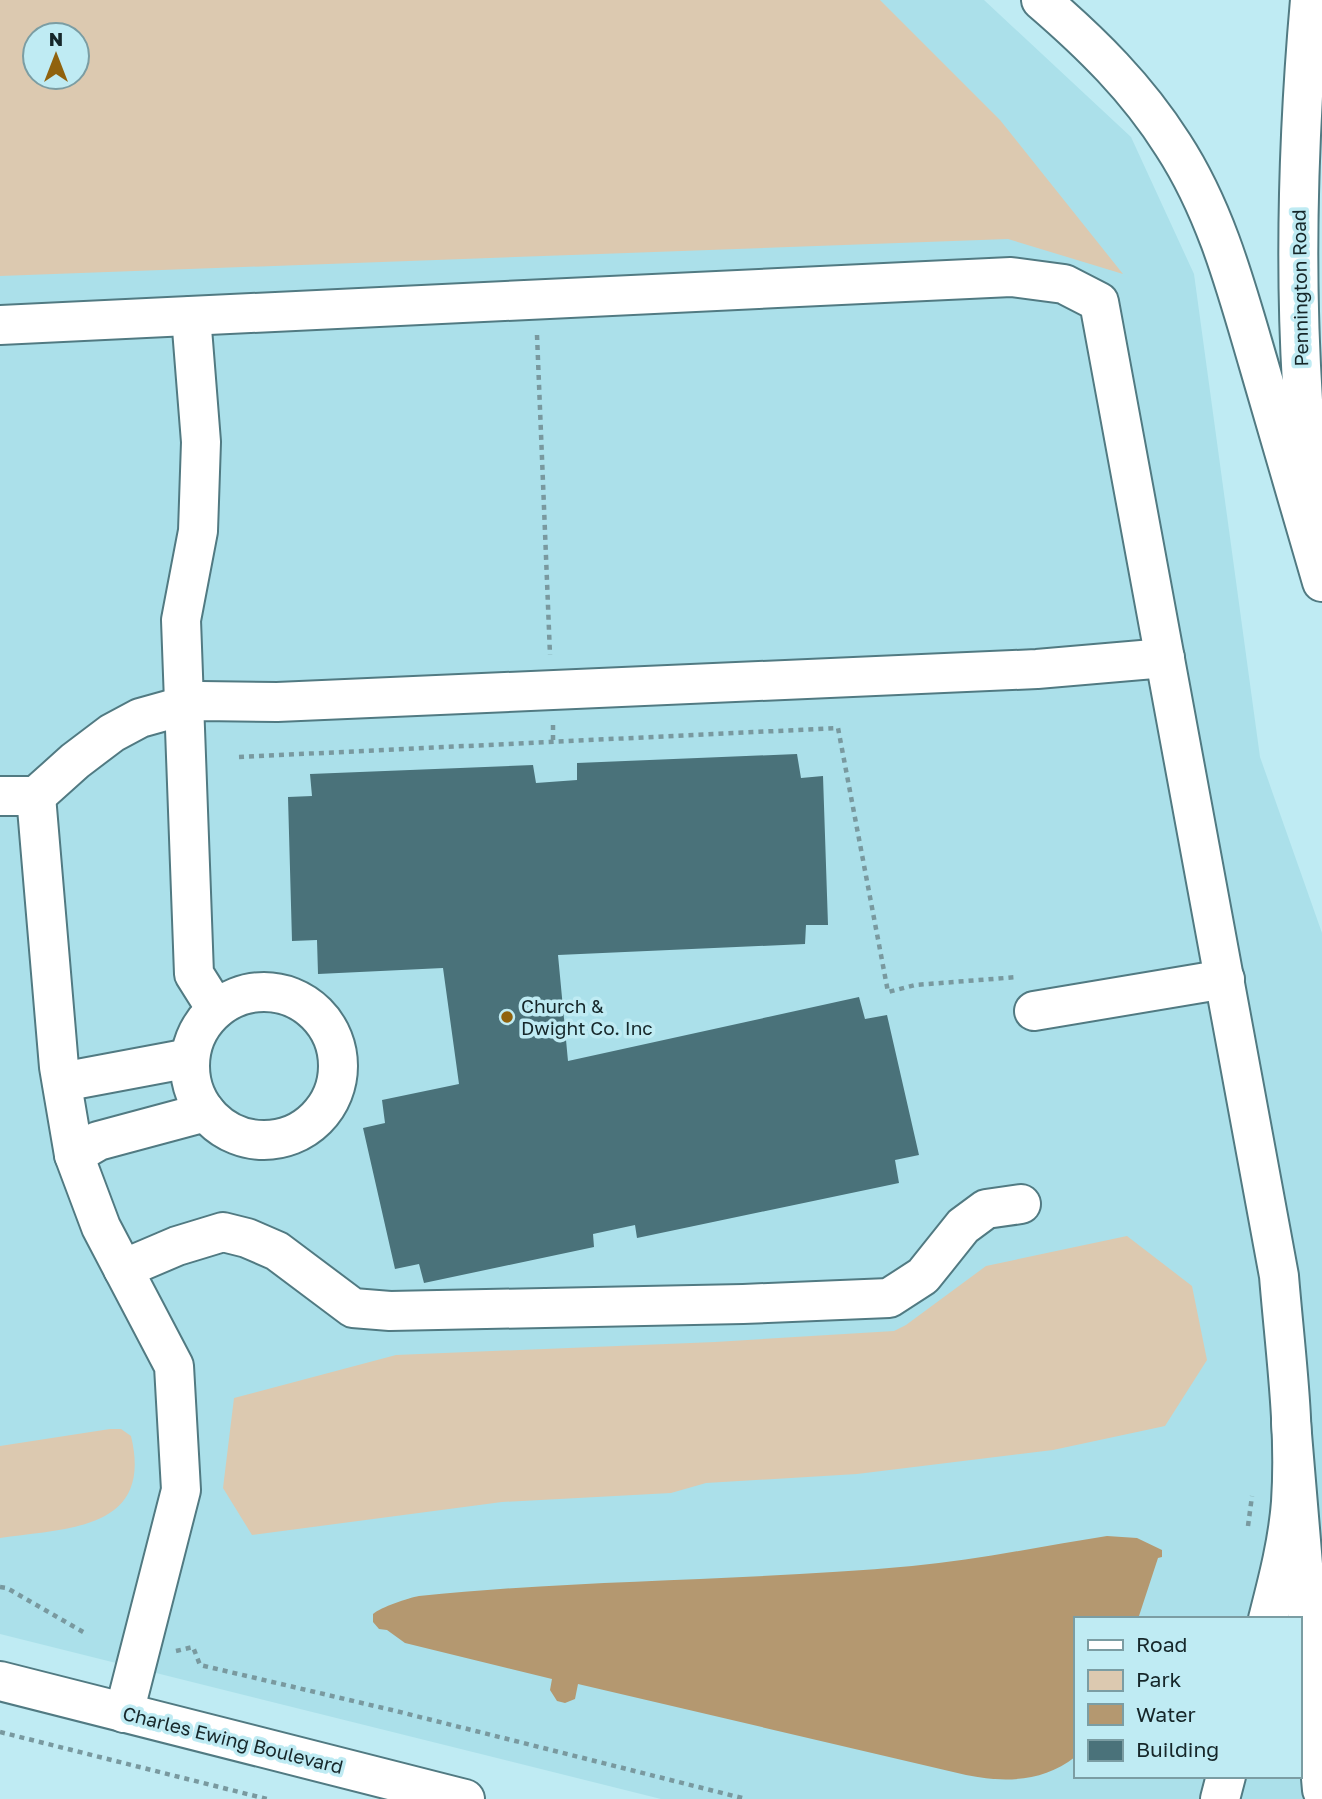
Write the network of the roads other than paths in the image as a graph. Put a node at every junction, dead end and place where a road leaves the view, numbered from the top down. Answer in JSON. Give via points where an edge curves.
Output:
{"nodes":[{"id":1,"x":1041,"y":0,"type":"edge"},
{"id":2,"x":1310,"y":0,"type":"edge"},
{"id":3,"x":1322,"y":130,"type":"edge"},
{"id":4,"x":1299,"y":198,"type":"junction"},
{"id":5,"x":191,"y":316,"type":"junction"},
{"id":6,"x":0,"y":326,"type":"edge"},
{"id":7,"x":1322,"y":575,"type":"edge"},
{"id":8,"x":1322,"y":582,"type":"edge"},
{"id":9,"x":1166,"y":659,"type":"junction"},
{"id":10,"x":183,"y":704,"type":"junction"},
{"id":11,"x":18,"y":796,"type":"edge"},
{"id":12,"x":1225,"y":979,"type":"junction"},
{"id":13,"x":1027,"y":994,"type":"road end"},
{"id":14,"x":216,"y":1009,"type":"junction"},
{"id":15,"x":190,"y":1058,"type":"junction"},
{"id":16,"x":62,"y":1082,"type":"junction"},
{"id":17,"x":206,"y":1112,"type":"junction"},
{"id":18,"x":74,"y":1156,"type":"junction"},
{"id":19,"x":1021,"y":1204,"type":"dead end"},
{"id":20,"x":123,"y":1269,"type":"junction"},
{"id":21,"x":1291,"y":1422,"type":"junction"},
{"id":22,"x":1269,"y":1617,"type":"edge"},
{"id":23,"x":0,"y":1681,"type":"edge"},
{"id":24,"x":124,"y":1713,"type":"junction"},
{"id":25,"x":1225,"y":1778,"type":"edge"},
{"id":26,"x":1322,"y":1790,"type":"edge"},
{"id":27,"x":466,"y":1799,"type":"edge"},
{"id":28,"x":1220,"y":1799,"type":"edge"}],
"edges":[{"from":1,"to":8,"type":"main road","via":[[1132,87],[1196,184],[1230,266]]},
{"from":2,"to":4,"type":"main road","name":"Pennington Road"},
{"from":3,"to":4,"type":"main road"},
{"from":4,"to":7,"type":"main road","name":"Pennington Road","via":[[1297,323],[1306,455]]},
{"from":5,"to":6,"type":"main road"},
{"from":5,"to":9,"type":"main road","via":[[1011,277],[1064,284],[1099,302]]},
{"from":5,"to":10,"type":"main road","via":[[201,442],[198,531],[181,621]]},
{"from":9,"to":10,"type":"main road","via":[[1023,670]]},
{"from":9,"to":12,"type":"main road"},
{"from":10,"to":11,"type":"main road","via":[[112,733]]},
{"from":10,"to":14,"type":"main road","via":[[194,974]]},
{"from":11,"to":16,"type":"main road"},
{"from":12,"to":13,"type":"main road"},
{"from":12,"to":21,"type":"main road","via":[[1279,1276]]},
{"from":14,"to":15,"type":"main road","via":[[203,1023]]},
{"from":14,"to":17,"type":"main road","via":[[238,996],[263,991],[288,995],[310,1006],[327,1025],[337,1048],[339,1073],[333,1098],[318,1118],[298,1133],[274,1140],[248,1139],[225,1129]]},
{"from":15,"to":16,"type":"main road"},
{"from":15,"to":17,"type":"main road","via":[[196,1096]]},
{"from":16,"to":18,"type":"main road"},
{"from":17,"to":18,"type":"main road","via":[[98,1141]]},
{"from":18,"to":20,"type":"main road"},
{"from":19,"to":20,"type":"main road","via":[[986,1209],[962,1226],[923,1276],[889,1298],[390,1311],[353,1308],[277,1251],[223,1232]]},
{"from":20,"to":24,"type":"main road","via":[[174,1366],[181,1490]]},
{"from":21,"to":22,"type":"main road","via":[[1291,1502]]},
{"from":21,"to":26,"type":"main road"},
{"from":23,"to":24,"type":"main road","name":"Charles Ewing Boulevard"},
{"from":24,"to":27,"type":"main road","name":"Charles Ewing Boulevard"},
{"from":25,"to":28,"type":"main road"}]}
